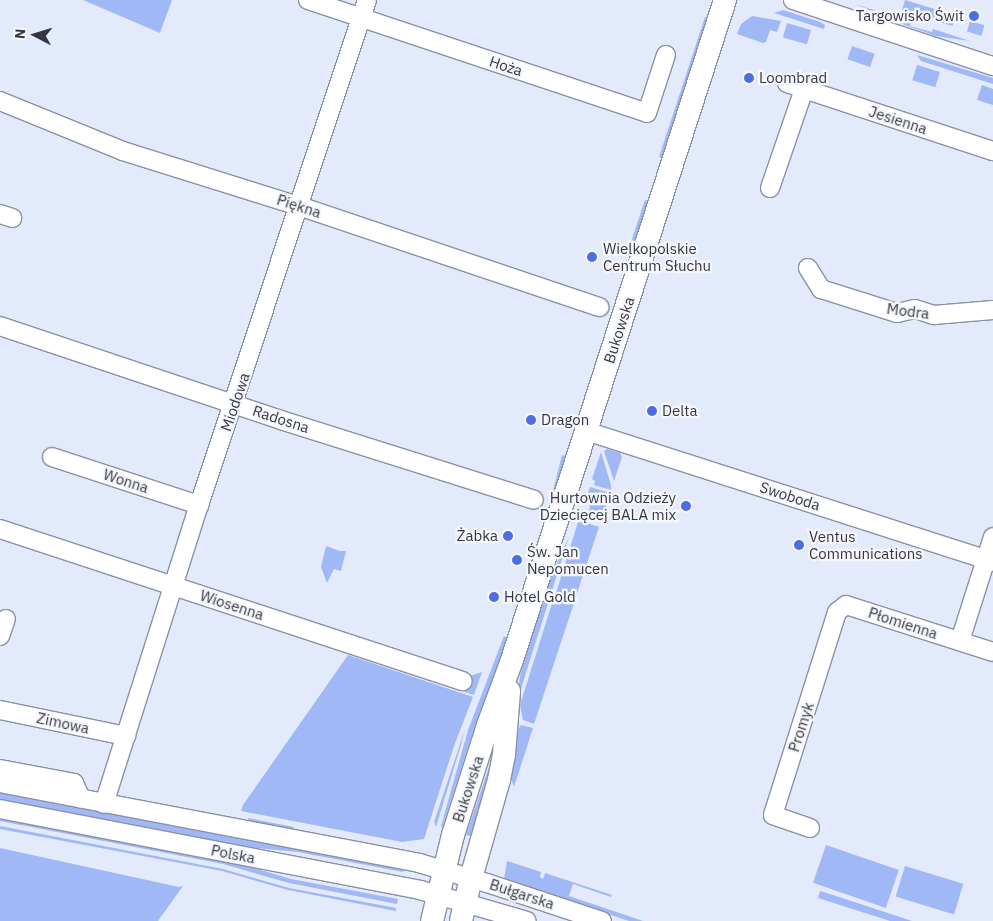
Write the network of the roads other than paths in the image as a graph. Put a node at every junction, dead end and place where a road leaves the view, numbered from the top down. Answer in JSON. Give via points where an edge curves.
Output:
{"nodes":[{"id":1,"x":308,"y":0,"type":"edge"},
{"id":2,"x":367,"y":0,"type":"edge"},
{"id":3,"x":725,"y":0,"type":"edge"},
{"id":4,"x":794,"y":0,"type":"edge"},
{"id":5,"x":361,"y":18,"type":"junction"},
{"id":6,"x":666,"y":55,"type":"dead end"},
{"id":7,"x":993,"y":66,"type":"edge"},
{"id":8,"x":787,"y":83,"type":"dead end"},
{"id":9,"x":804,"y":89,"type":"junction"},
{"id":10,"x":0,"y":102,"type":"edge"},
{"id":11,"x":993,"y":151,"type":"edge"},
{"id":12,"x":770,"y":188,"type":"dead end"},
{"id":13,"x":300,"y":206,"type":"junction"},
{"id":14,"x":808,"y":268,"type":"dead end"},
{"id":15,"x":598,"y":307,"type":"dead end"},
{"id":16,"x":993,"y":310,"type":"edge"},
{"id":17,"x":0,"y":326,"type":"edge"},
{"id":18,"x":234,"y":404,"type":"junction"},
{"id":19,"x":586,"y":431,"type":"junction"},
{"id":20,"x":52,"y":457,"type":"dead end"},
{"id":21,"x":534,"y":500,"type":"dead end"},
{"id":22,"x":199,"y":505,"type":"junction"},
{"id":23,"x":0,"y":529,"type":"edge"},
{"id":24,"x":993,"y":537,"type":"edge"},
{"id":25,"x":989,"y":561,"type":"edge"},
{"id":26,"x":174,"y":587,"type":"junction"},
{"id":27,"x":846,"y":605,"type":"joint"},
{"id":28,"x":6,"y":619,"type":"dead end"},
{"id":29,"x":0,"y":636,"type":"edge"},
{"id":30,"x":960,"y":641,"type":"junction"},
{"id":31,"x":993,"y":652,"type":"edge"},
{"id":32,"x":512,"y":660,"type":"junction"},
{"id":33,"x":463,"y":681,"type":"dead end"},
{"id":34,"x":0,"y":710,"type":"edge"},
{"id":35,"x":126,"y":736,"type":"junction"},
{"id":36,"x":0,"y":769,"type":"edge"},
{"id":37,"x":0,"y":783,"type":"edge"},
{"id":38,"x":81,"y":799,"type":"junction"},
{"id":39,"x":104,"y":804,"type":"junction"},
{"id":40,"x":0,"y":809,"type":"edge"},
{"id":41,"x":810,"y":828,"type":"dead end"},
{"id":42,"x":444,"y":870,"type":"junction"},
{"id":43,"x":471,"y":878,"type":"junction"},
{"id":44,"x":437,"y":895,"type":"junction"},
{"id":45,"x":463,"y":911,"type":"edge"},
{"id":46,"x":432,"y":921,"type":"edge"},
{"id":47,"x":515,"y":921,"type":"edge"},
{"id":48,"x":526,"y":921,"type":"edge"},
{"id":49,"x":602,"y":921,"type":"edge"}],
"edges":[{"from":1,"to":5,"type":"street","name":"Hoża"},
{"from":2,"to":5,"type":"street","name":"Miodowa"},
{"from":3,"to":19,"type":"main road","name":"Bukowska"},
{"from":4,"to":7,"type":"street"},
{"from":5,"to":6,"type":"street","name":"Hoża","via":[[646,113]]},
{"from":5,"to":13,"type":"street","name":"Miodowa"},
{"from":8,"to":9,"type":"street","name":"Jesienna"},
{"from":9,"to":11,"type":"street","name":"Jesienna"},
{"from":9,"to":12,"type":"street"},
{"from":10,"to":13,"type":"street","name":"Piękna","via":[[124,151]]},
{"from":13,"to":15,"type":"street","name":"Piękna"},
{"from":13,"to":18,"type":"street","name":"Miodowa"},
{"from":14,"to":16,"type":"street","name":"Modra","via":[[821,289],[897,313],[915,309],[934,315]]},
{"from":17,"to":18,"type":"street","name":"Radosna"},
{"from":18,"to":21,"type":"street","name":"Radosna"},
{"from":18,"to":22,"type":"street","name":"Miodowa"},
{"from":19,"to":25,"type":"street","name":"Swoboda"},
{"from":19,"to":32,"type":"main road","name":"Bukowska"},
{"from":20,"to":22,"type":"street","name":"Wonna"},
{"from":22,"to":26,"type":"street","name":"Miodowa"},
{"from":23,"to":26,"type":"street","name":"Wiosenna"},
{"from":24,"to":25,"type":"street"},
{"from":25,"to":30,"type":"street"},
{"from":26,"to":33,"type":"street","name":"Wiosenna"},
{"from":26,"to":35,"type":"street","name":"Miodowa"},
{"from":27,"to":30,"type":"street","name":"Płomienna"},
{"from":27,"to":41,"type":"street","name":"Promyk","via":[[837,612],[773,815]]},
{"from":28,"to":29,"type":"street"},
{"from":30,"to":31,"type":"street","name":"Płomienna"},
{"from":32,"to":42,"type":"main road","name":"Bukowska","via":[[488,724]]},
{"from":32,"to":43,"type":"main road","name":"Bukowska","via":[[503,762]]},
{"from":34,"to":35,"type":"street","name":"Zimowa"},
{"from":35,"to":39,"type":"street","name":"Miodowa"},
{"from":36,"to":38,"type":"street","via":[[74,783]]},
{"from":37,"to":38,"type":"street","name":"Polska"},
{"from":38,"to":39,"type":"street","name":"Polska"},
{"from":39,"to":42,"type":"street","name":"Polska"},
{"from":40,"to":44,"type":"street","name":"Polska"},
{"from":42,"to":43,"type":"street","name":"Polska"},
{"from":42,"to":44,"type":"main road","name":"Bukowska"},
{"from":43,"to":45,"type":"main road","name":"Bukowska"},
{"from":43,"to":49,"type":"street","name":"Bułgarska"},
{"from":44,"to":45,"type":"street","name":"Polska"},
{"from":44,"to":46,"type":"main road","name":"Bukowska"},
{"from":45,"to":48,"type":"street","name":"Bułgarska"},
{"from":47,"to":48,"type":"street"}]}
